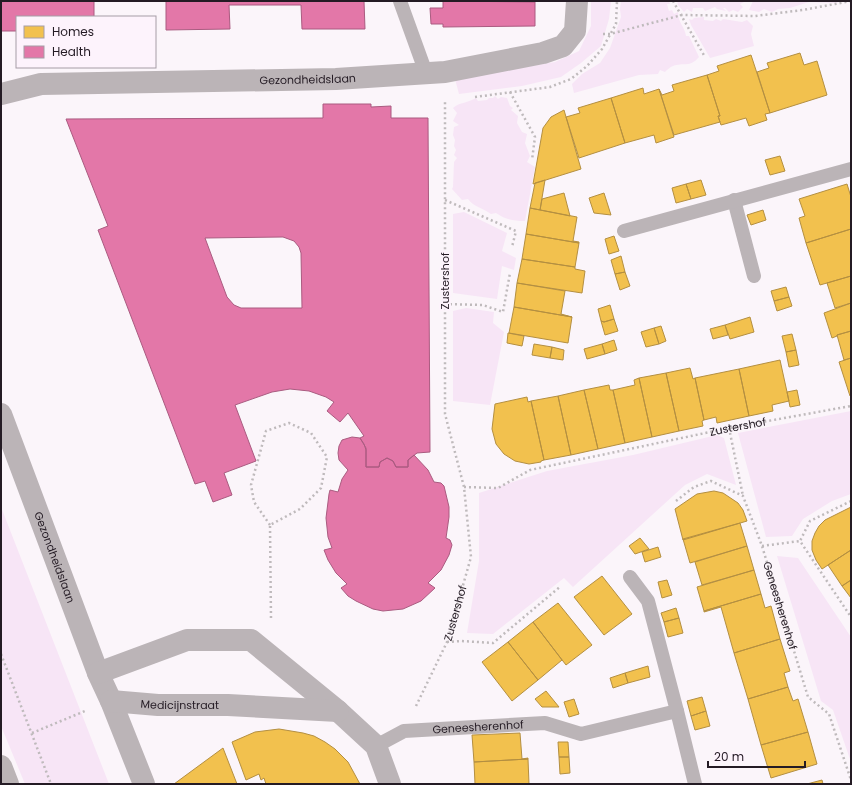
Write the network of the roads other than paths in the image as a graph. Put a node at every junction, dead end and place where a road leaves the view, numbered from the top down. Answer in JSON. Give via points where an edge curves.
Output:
{"nodes":[{"id":1,"x":400,"y":1,"type":"edge"},
{"id":2,"x":577,"y":1,"type":"edge"},
{"id":3,"x":435,"y":73,"type":"junction"},
{"id":4,"x":1,"y":94,"type":"edge"},
{"id":5,"x":851,"y":169,"type":"edge"},
{"id":6,"x":734,"y":200,"type":"junction"},
{"id":7,"x":624,"y":231,"type":"dead end"},
{"id":8,"x":754,"y":276,"type":"dead end"},
{"id":9,"x":1,"y":414,"type":"edge"},
{"id":10,"x":630,"y":577,"type":"dead end"},
{"id":11,"x":98,"y":673,"type":"junction"},
{"id":12,"x":111,"y":701,"type":"junction"},
{"id":13,"x":338,"y":710,"type":"junction"},
{"id":14,"x":677,"y":711,"type":"junction"},
{"id":15,"x":376,"y":746,"type":"junction"},
{"id":16,"x":1,"y":766,"type":"edge"},
{"id":17,"x":8,"y":784,"type":"edge"},
{"id":18,"x":144,"y":784,"type":"edge"},
{"id":19,"x":390,"y":784,"type":"edge"},
{"id":20,"x":695,"y":784,"type":"edge"}],
"edges":[{"from":1,"to":3,"type":"lane"},
{"from":2,"to":3,"type":"street","name":"Gezondheidslaan","via":[[575,31],[563,46],[543,53]]},
{"from":3,"to":4,"type":"street","name":"Gezondheidslaan","via":[[336,79],[41,84]]},
{"from":5,"to":6,"type":"lane"},
{"from":6,"to":7,"type":"lane"},
{"from":6,"to":8,"type":"lane"},
{"from":9,"to":11,"type":"street","name":"Gezondheidslaan"},
{"from":10,"to":14,"type":"lane","via":[[648,601]]},
{"from":11,"to":12,"type":"street","name":"Gezondheidslaan"},
{"from":11,"to":13,"type":"street","via":[[187,640],[251,640]]},
{"from":12,"to":13,"type":"street","name":"Medicijnstraat"},
{"from":12,"to":18,"type":"street"},
{"from":13,"to":15,"type":"street"},
{"from":14,"to":15,"type":"lane","name":"Geneesherenhof","via":[[581,734],[546,723],[404,731]]},
{"from":14,"to":20,"type":"lane"},
{"from":15,"to":19,"type":"street"},
{"from":16,"to":17,"type":"main road"}]}
